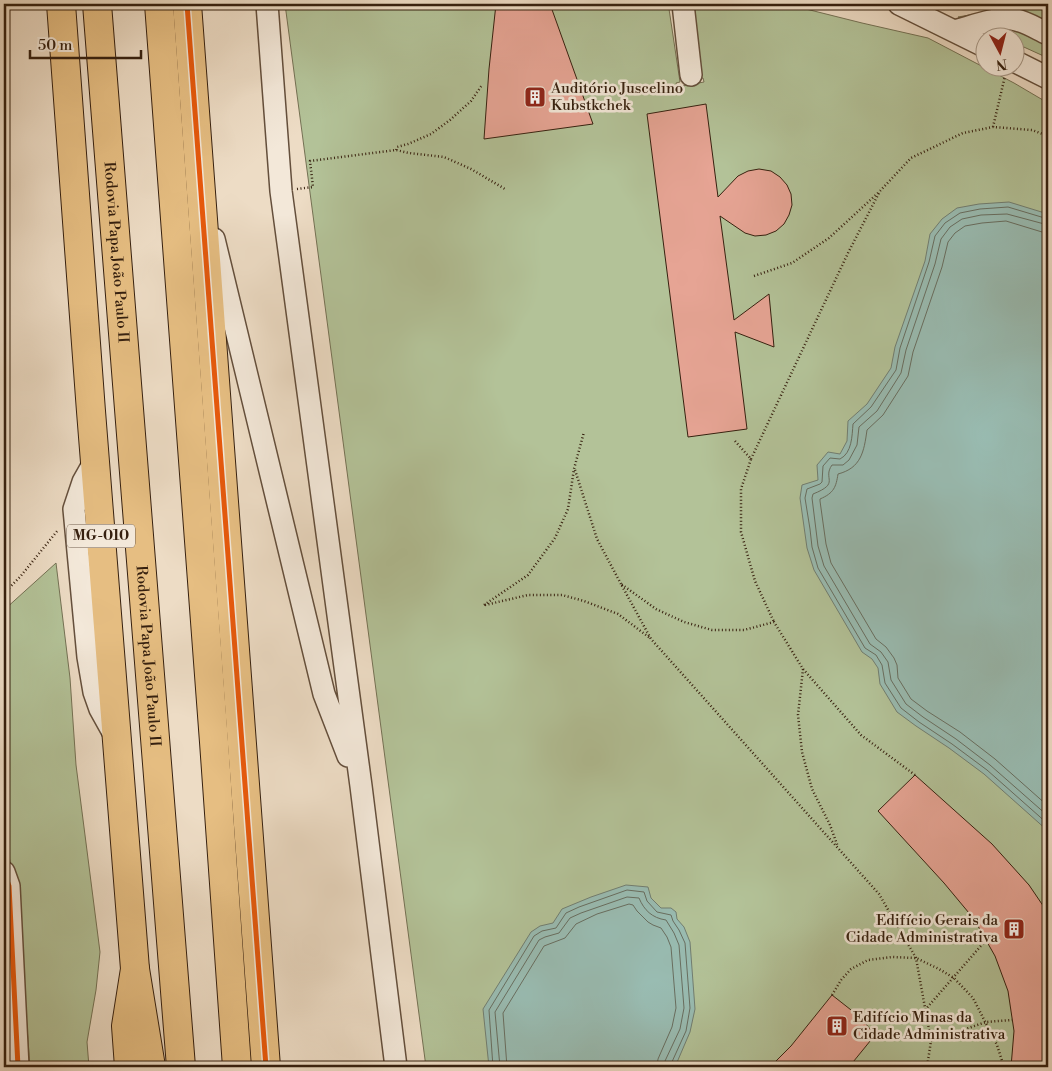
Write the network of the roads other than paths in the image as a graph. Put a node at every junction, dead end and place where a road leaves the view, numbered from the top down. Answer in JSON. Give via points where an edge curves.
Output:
{"nodes":[{"id":1,"x":62,"y":4,"type":"edge"},
{"id":2,"x":97,"y":4,"type":"edge"},
{"id":3,"x":159,"y":4,"type":"edge"},
{"id":4,"x":187,"y":4,"type":"edge"},
{"id":5,"x":267,"y":4,"type":"edge"},
{"id":6,"x":683,"y":4,"type":"edge"},
{"id":7,"x":899,"y":4,"type":"edge"},
{"id":8,"x":954,"y":31,"type":"junction"},
{"id":9,"x":1048,"y":34,"type":"edge"},
{"id":10,"x":974,"y":41,"type":"edge"},
{"id":11,"x":1024,"y":71,"type":"edge"},
{"id":12,"x":691,"y":75,"type":"dead end"},
{"id":13,"x":1048,"y":78,"type":"edge"},
{"id":14,"x":200,"y":182,"type":"junction"},
{"id":15,"x":96,"y":459,"type":"junction"},
{"id":16,"x":117,"y":741,"type":"junction"},
{"id":17,"x":361,"y":786,"type":"junction"},
{"id":18,"x":4,"y":872,"type":"edge"},
{"id":19,"x":135,"y":969,"type":"junction"},
{"id":20,"x":392,"y":1035,"type":"junction"},
{"id":21,"x":18,"y":1067,"type":"edge"},
{"id":22,"x":129,"y":1067,"type":"edge"},
{"id":23,"x":151,"y":1067,"type":"edge"},
{"id":24,"x":181,"y":1067,"type":"edge"},
{"id":25,"x":237,"y":1067,"type":"edge"},
{"id":26,"x":266,"y":1067,"type":"edge"},
{"id":27,"x":388,"y":1067,"type":"edge"},
{"id":28,"x":396,"y":1067,"type":"edge"}],
"edges":[{"from":1,"to":15,"type":"main road","number":"MG-010","via":[[76,225]]},
{"from":2,"to":24,"type":"main road","name":"Rodovia Papa João Paulo II","number":"MG-010"},
{"from":3,"to":25,"type":"main road"},
{"from":4,"to":14,"type":"main road"},
{"from":5,"to":17,"type":"street","via":[[281,191]]},
{"from":6,"to":12,"type":"street"},
{"from":7,"to":8,"type":"street"},
{"from":8,"to":9,"type":"street","via":[[1013,19]]},
{"from":8,"to":10,"type":"street"},
{"from":11,"to":13,"type":"street"},
{"from":14,"to":17,"type":"street","via":[[324,694]]},
{"from":14,"to":26,"type":"main road"},
{"from":15,"to":16,"type":"main road","number":"MG-010"},
{"from":15,"to":16,"type":"street","via":[[83,482],[74,510],[94,692]]},
{"from":16,"to":19,"type":"main road","number":"MG-010"},
{"from":17,"to":20,"type":"street"},
{"from":18,"to":21,"type":"street","via":[[9,886]]},
{"from":19,"to":22,"type":"main road","number":"MG-010","via":[[126,1026]]},
{"from":19,"to":23,"type":"main road"},
{"from":20,"to":27,"type":"street"},
{"from":20,"to":28,"type":"street"}]}
